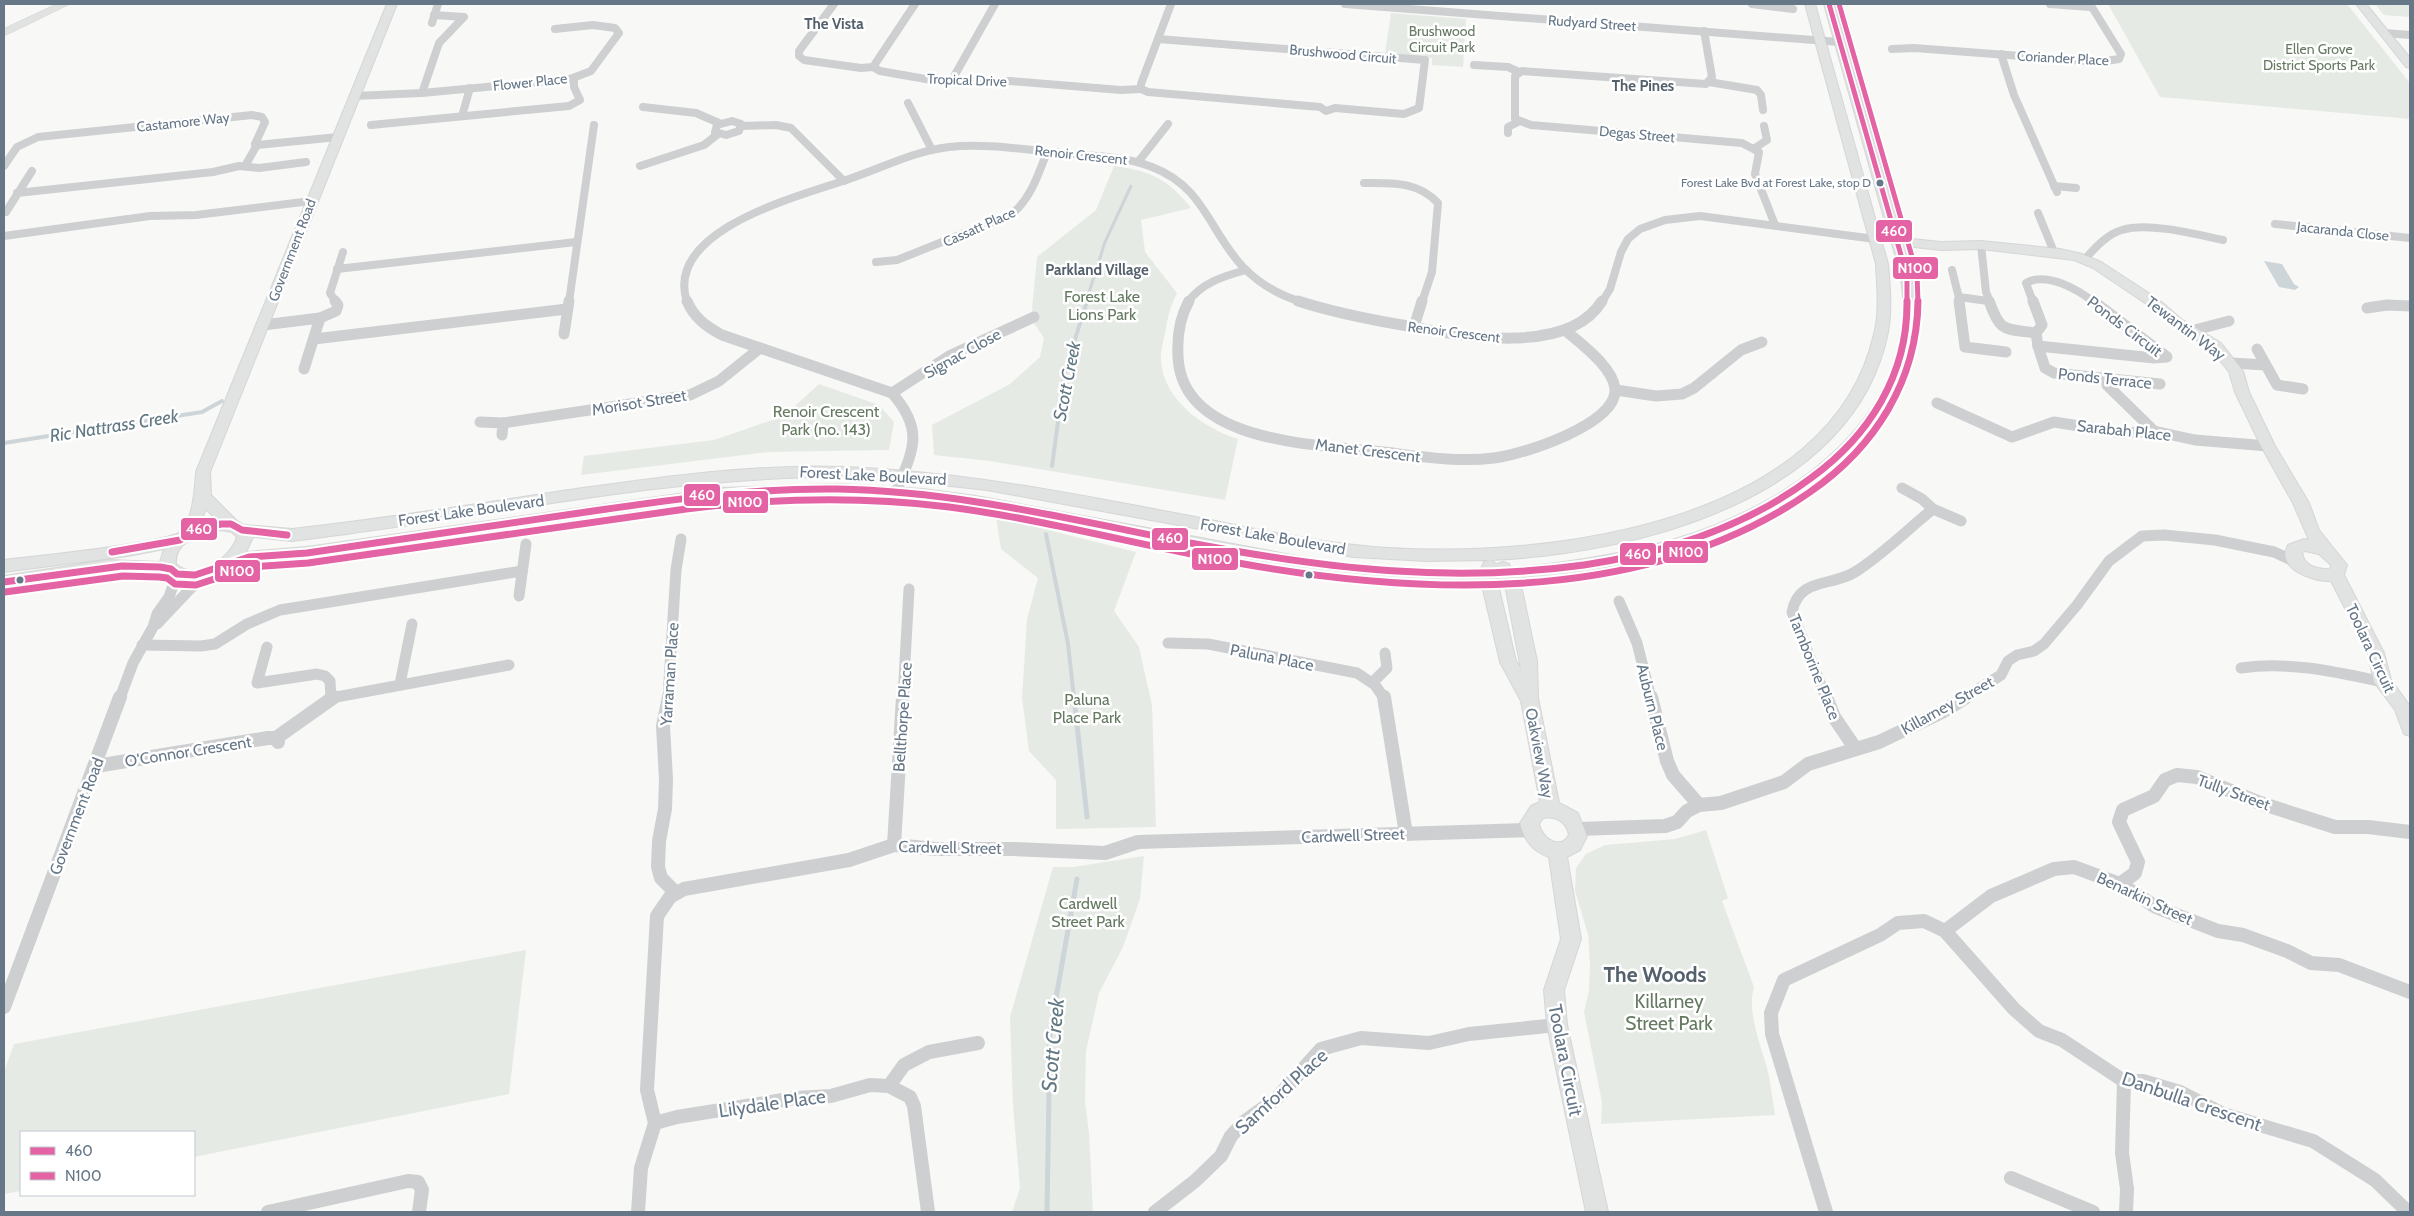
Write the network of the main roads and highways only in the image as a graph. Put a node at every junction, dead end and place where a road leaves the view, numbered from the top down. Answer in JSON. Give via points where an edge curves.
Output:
{"nodes":[{"id":1,"x":46,"y":4,"type":"edge"},
{"id":2,"x":65,"y":4,"type":"edge"},
{"id":3,"x":392,"y":4,"type":"edge"},
{"id":4,"x":1810,"y":4,"type":"edge"},
{"id":5,"x":1829,"y":4,"type":"edge"},
{"id":6,"x":2360,"y":4,"type":"edge"},
{"id":7,"x":4,"y":24,"type":"edge"},
{"id":8,"x":4,"y":33,"type":"edge"},
{"id":9,"x":2410,"y":65,"type":"edge"},
{"id":10,"x":1874,"y":235,"type":"junction"},
{"id":11,"x":1896,"y":238,"type":"junction"},
{"id":12,"x":903,"y":474,"type":"joint"},
{"id":13,"x":203,"y":497,"type":"junction"},
{"id":14,"x":237,"y":527,"type":"junction"},
{"id":15,"x":184,"y":537,"type":"junction"},
{"id":16,"x":2302,"y":547,"type":"junction"},
{"id":17,"x":1493,"y":554,"type":"junction"},
{"id":18,"x":4,"y":566,"type":"edge"},
{"id":19,"x":222,"y":566,"type":"junction"},
{"id":20,"x":174,"y":572,"type":"junction"},
{"id":21,"x":2316,"y":574,"type":"junction"},
{"id":22,"x":2335,"y":574,"type":"junction"},
{"id":23,"x":1508,"y":575,"type":"junction"},
{"id":24,"x":1488,"y":576,"type":"junction"},
{"id":25,"x":4,"y":582,"type":"edge"},
{"id":26,"x":2344,"y":593,"type":"junction"},
{"id":27,"x":1528,"y":698,"type":"junction"},
{"id":28,"x":2410,"y":729,"type":"edge"},
{"id":29,"x":1551,"y":809,"type":"junction"},
{"id":30,"x":1557,"y":851,"type":"junction"},
{"id":31,"x":1596,"y":1212,"type":"edge"}],
"edges":[{"from":1,"to":7,"type":"main road"},
{"from":2,"to":8,"type":"main road"},
{"from":3,"to":13,"type":"main road","name":"Government Road","via":[[203,472]]},
{"from":4,"to":10,"type":"main road","name":"Forest Lake Boulevard"},
{"from":5,"to":11,"type":"main road","name":"Forest Lake Boulevard"},
{"from":6,"to":9,"type":"main road"},
{"from":10,"to":11,"type":"main road","name":"Tewantin Way"},
{"from":10,"to":17,"type":"main road","name":"Forest Lake Boulevard","via":[[1882,264],[1884,294],[1882,332],[1870,370],[1855,400],[1798,462],[1762,485],[1682,520],[1618,538],[1562,548]]},
{"from":11,"to":16,"type":"main road","name":"Tewantin Way","via":[[1941,246],[1962,244],[2054,252],[2085,259],[2216,346],[2232,363],[2268,446],[2301,503]]},
{"from":11,"to":23,"type":"main road","name":"Forest Lake Boulevard","via":[[1910,299],[1910,324],[1903,356],[1894,383],[1878,412],[1834,462],[1804,487],[1712,534],[1596,565]]},
{"from":12,"to":14,"type":"main road","name":"Forest Lake Boulevard","via":[[726,475],[292,535]]},
{"from":12,"to":17,"type":"main road","name":"Forest Lake Boulevard","via":[[975,482],[1330,548],[1436,556]]},
{"from":13,"to":14,"type":"main road"},
{"from":13,"to":15,"type":"main road","name":"Government Road"},
{"from":14,"to":15,"type":"main road","name":"Forest Lake Boulevard","via":[[210,526]]},
{"from":14,"to":19,"type":"main road","via":[[245,536],[241,550]]},
{"from":15,"to":18,"type":"main road","name":"Forest Lake Boulevard","via":[[128,550]]},
{"from":15,"to":20,"type":"main road","name":"Government Road","via":[[168,556],[167,563]]},
{"from":16,"to":21,"type":"main road","name":"Toolara Circuit"},
{"from":16,"to":22,"type":"main road","name":"Toolara Circuit","via":[[2326,551],[2339,565],[2340,570]]},
{"from":17,"to":23,"type":"main road","name":"Oakview Way"},
{"from":17,"to":24,"type":"main road","name":"Oakview Way"},
{"from":19,"to":20,"type":"main road","name":"Forest Lake Boulevard","via":[[195,575]]},
{"from":19,"to":24,"type":"main road","name":"Forest Lake Boulevard","via":[[249,557],[307,553],[720,493],[837,489],[976,501],[1315,566],[1376,573]]},
{"from":20,"to":25,"type":"main road","name":"Forest Lake Boulevard","via":[[148,566],[122,566]]},
{"from":21,"to":22,"type":"main road"},
{"from":21,"to":26,"type":"main road","name":"Toolara Circuit"},
{"from":22,"to":26,"type":"main road","name":"Toolara Circuit"},
{"from":23,"to":24,"type":"main road","name":"Forest Lake Boulevard"},
{"from":23,"to":27,"type":"main road","name":"Oakview Way","via":[[1529,661]]},
{"from":24,"to":27,"type":"main road","name":"Oakview Way","via":[[1508,662]]},
{"from":26,"to":28,"type":"main road","name":"Toolara Circuit","via":[[2376,653],[2383,682],[2408,716]]},
{"from":27,"to":29,"type":"main road","name":"Oakview Way"},
{"from":29,"to":30,"type":"main road","via":[[1571,817],[1578,829],[1571,847]]},
{"from":29,"to":30,"type":"main road","via":[[1537,812],[1530,823],[1530,830],[1542,846]]},
{"from":30,"to":31,"type":"main road","name":"Toolara Circuit","via":[[1571,939],[1554,990],[1557,1025]]}]}
